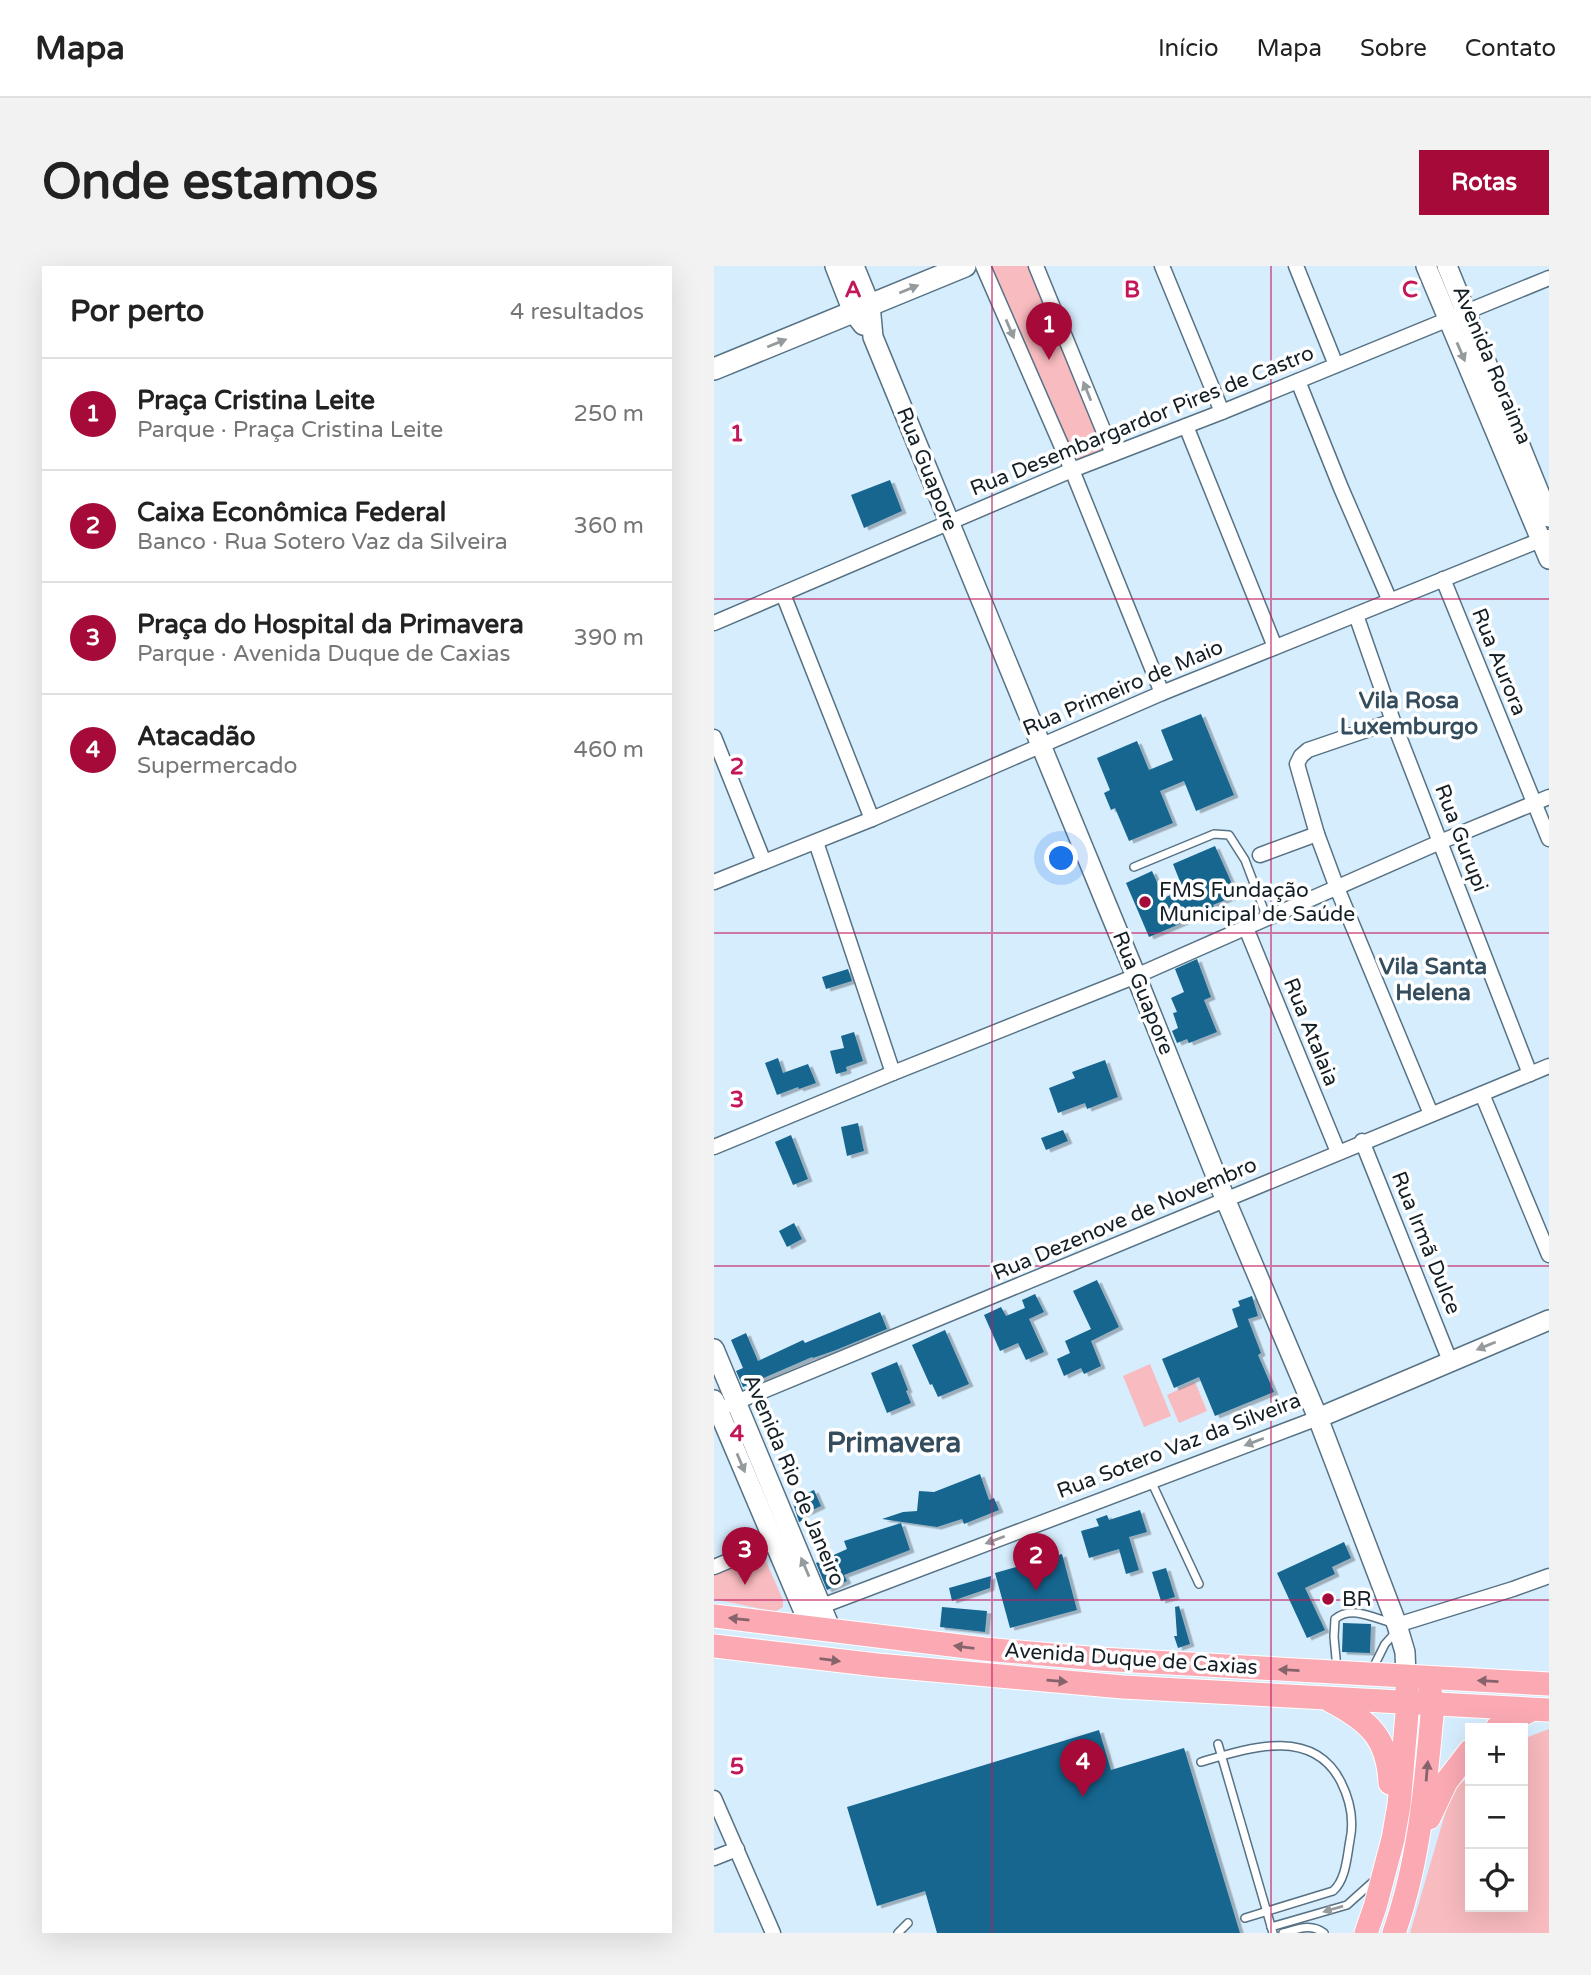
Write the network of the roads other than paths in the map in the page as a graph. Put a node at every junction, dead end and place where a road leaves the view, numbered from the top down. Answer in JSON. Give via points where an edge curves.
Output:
{"nodes":[{"id":1,"x":835,"y":266,"type":"edge"},
{"id":2,"x":854,"y":266,"type":"edge"},
{"id":3,"x":965,"y":266,"type":"edge"},
{"id":4,"x":983,"y":266,"type":"edge"},
{"id":5,"x":1036,"y":266,"type":"edge"},
{"id":6,"x":1162,"y":266,"type":"edge"},
{"id":7,"x":1296,"y":266,"type":"edge"},
{"id":8,"x":1426,"y":266,"type":"edge"},
{"id":9,"x":1447,"y":266,"type":"edge"},
{"id":10,"x":1549,"y":278,"type":"edge"},
{"id":11,"x":861,"y":309,"type":"junction"},
{"id":12,"x":1457,"y":316,"type":"junction"},
{"id":13,"x":1336,"y":365,"type":"junction"},
{"id":14,"x":714,"y":369,"type":"edge"},
{"id":15,"x":1298,"y":381,"type":"junction"},
{"id":16,"x":1222,"y":412,"type":"junction"},
{"id":17,"x":1186,"y":426,"type":"junction"},
{"id":18,"x":1113,"y":454,"type":"junction"},
{"id":19,"x":1072,"y":470,"type":"junction"},
{"id":20,"x":1549,"y":517,"type":"edge"},
{"id":21,"x":949,"y":523,"type":"junction"},
{"id":22,"x":1545,"y":538,"type":"edge"},
{"id":23,"x":1549,"y":559,"type":"edge"},
{"id":24,"x":1443,"y":579,"type":"junction"},
{"id":25,"x":783,"y":594,"type":"junction"},
{"id":26,"x":1390,"y":601,"type":"junction"},
{"id":27,"x":1356,"y":615,"type":"junction"},
{"id":28,"x":714,"y":623,"type":"edge"},
{"id":29,"x":1275,"y":647,"type":"junction"},
{"id":30,"x":1162,"y":693,"type":"junction"},
{"id":31,"x":1392,"y":721,"type":"junction"},
{"id":32,"x":714,"y":737,"type":"edge"},
{"id":33,"x":1041,"y":745,"type":"junction"},
{"id":34,"x":1549,"y":797,"type":"edge"},
{"id":35,"x":1534,"y":803,"type":"junction"},
{"id":36,"x":872,"y":818,"type":"junction"},
{"id":37,"x":1317,"y":834,"type":"junction"},
{"id":38,"x":1549,"y":839,"type":"edge"},
{"id":39,"x":816,"y":842,"type":"junction"},
{"id":40,"x":1440,"y":842,"type":"junction"},
{"id":41,"x":1260,"y":855,"type":"dead end"},
{"id":42,"x":764,"y":862,"type":"junction"},
{"id":43,"x":1134,"y":867,"type":"dead end"},
{"id":44,"x":714,"y":882,"type":"edge"},
{"id":45,"x":1337,"y":888,"type":"junction"},
{"id":46,"x":1267,"y":918,"type":"junction"},
{"id":47,"x":1246,"y":928,"type":"junction"},
{"id":48,"x":1136,"y":976,"type":"junction"},
{"id":49,"x":1549,"y":1066,"type":"edge"},
{"id":50,"x":893,"y":1073,"type":"junction"},
{"id":51,"x":1530,"y":1074,"type":"junction"},
{"id":52,"x":1482,"y":1094,"type":"junction"},
{"id":53,"x":1431,"y":1114,"type":"junction"},
{"id":54,"x":1362,"y":1141,"type":"junction"},
{"id":55,"x":714,"y":1147,"type":"edge"},
{"id":56,"x":1338,"y":1152,"type":"junction"},
{"id":57,"x":1226,"y":1200,"type":"junction"},
{"id":58,"x":1549,"y":1255,"type":"edge"},
{"id":59,"x":1549,"y":1320,"type":"edge"},
{"id":60,"x":714,"y":1349,"type":"edge"},
{"id":61,"x":1450,"y":1361,"type":"junction"},
{"id":62,"x":737,"y":1403,"type":"junction"},
{"id":63,"x":715,"y":1404,"type":"edge"},
{"id":64,"x":1318,"y":1418,"type":"junction"},
{"id":65,"x":1151,"y":1481,"type":"junction"},
{"id":66,"x":774,"y":1542,"type":"junction"},
{"id":67,"x":714,"y":1567,"type":"edge"},
{"id":68,"x":1549,"y":1576,"type":"edge"},
{"id":69,"x":1199,"y":1584,"type":"dead end"},
{"id":70,"x":822,"y":1606,"type":"junction"},
{"id":71,"x":714,"y":1616,"type":"edge"},
{"id":72,"x":821,"y":1628,"type":"junction"},
{"id":73,"x":1398,"y":1628,"type":"junction"},
{"id":74,"x":714,"y":1646,"type":"edge"},
{"id":75,"x":1337,"y":1673,"type":"junction"},
{"id":76,"x":1370,"y":1674,"type":"junction"},
{"id":77,"x":1417,"y":1677,"type":"junction"},
{"id":78,"x":1549,"y":1684,"type":"edge"},
{"id":79,"x":1325,"y":1698,"type":"junction"},
{"id":80,"x":1408,"y":1702,"type":"junction"},
{"id":81,"x":1433,"y":1704,"type":"junction"},
{"id":82,"x":1541,"y":1710,"type":"edge"},
{"id":83,"x":1509,"y":1723,"type":"edge"},
{"id":84,"x":1219,"y":1744,"type":"dead end"},
{"id":85,"x":1222,"y":1756,"type":"junction"},
{"id":86,"x":1465,"y":1757,"type":"edge"},
{"id":87,"x":1201,"y":1762,"type":"dead end"},
{"id":88,"x":714,"y":1798,"type":"edge"},
{"id":89,"x":1392,"y":1839,"type":"junction"},
{"id":90,"x":1418,"y":1844,"type":"junction"},
{"id":91,"x":737,"y":1849,"type":"junction"},
{"id":92,"x":714,"y":1858,"type":"edge"},
{"id":93,"x":1384,"y":1871,"type":"junction"},
{"id":94,"x":1267,"y":1912,"type":"junction"},
{"id":95,"x":1245,"y":1919,"type":"dead end"},
{"id":96,"x":908,"y":1923,"type":"dead end"},
{"id":97,"x":1272,"y":1930,"type":"edge"},
{"id":98,"x":774,"y":1933,"type":"edge"},
{"id":99,"x":898,"y":1933,"type":"edge"},
{"id":100,"x":1283,"y":1933,"type":"edge"},
{"id":101,"x":1324,"y":1933,"type":"edge"},
{"id":102,"x":1366,"y":1933,"type":"edge"},
{"id":103,"x":1394,"y":1933,"type":"edge"}],
"edges":[{"from":1,"to":11,"type":"street","name":"Rua Guapore"},
{"from":2,"to":11,"type":"street","name":"Rua Guapore"},
{"from":11,"to":3,"type":"main road","one_way":true},
{"from":4,"to":19,"type":"street","one_way":true},
{"from":18,"to":5,"type":"street","one_way":true},
{"from":6,"to":16,"type":"street"},
{"from":7,"to":13,"type":"street"},
{"from":8,"to":12,"type":"street","name":"Avenida Roraima"},
{"from":9,"to":12,"type":"street","name":"Avenida Roraima"},
{"from":10,"to":12,"type":"street","name":"Rua Desembargardor Pires de Castro"},
{"from":14,"to":11,"type":"main road","one_way":true},
{"from":11,"to":21,"type":"street","name":"Rua Guapore"},
{"from":12,"to":13,"type":"street","name":"Rua Desembargardor Pires de Castro"},
{"from":12,"to":20,"type":"street","name":"Avenida Roraima"},
{"from":12,"to":22,"type":"street","name":"Avenida Roraima","one_way":true},
{"from":13,"to":15,"type":"street","name":"Rua Desembargardor Pires de Castro"},
{"from":15,"to":16,"type":"street","name":"Rua Desembargardor Pires de Castro"},
{"from":15,"to":26,"type":"street"},
{"from":16,"to":17,"type":"street","name":"Rua Desembargardor Pires de Castro"},
{"from":17,"to":18,"type":"street","name":"Rua Desembargardor Pires de Castro"},
{"from":17,"to":29,"type":"street"},
{"from":18,"to":19,"type":"street","name":"Rua Desembargardor Pires de Castro"},
{"from":19,"to":21,"type":"street","name":"Rua Desembargardor Pires de Castro"},
{"from":19,"to":30,"type":"street"},
{"from":21,"to":25,"type":"street","name":"Rua Desembargardor Pires de Castro"},
{"from":21,"to":33,"type":"street","name":"Rua Guapore"},
{"from":22,"to":23,"type":"street","name":"Avenida Roraima"},
{"from":22,"to":24,"type":"street","name":"Rua Primeiro de Maio"},
{"from":24,"to":26,"type":"street","name":"Rua Primeiro de Maio"},
{"from":24,"to":35,"type":"street","name":"Rua Aurora"},
{"from":25,"to":28,"type":"street","name":"Rua Desembargardor Pires de Castro"},
{"from":25,"to":36,"type":"street"},
{"from":26,"to":27,"type":"street","name":"Rua Primeiro de Maio"},
{"from":27,"to":29,"type":"street","name":"Rua Primeiro de Maio"},
{"from":27,"to":31,"type":"street","name":"Rua Gurupi"},
{"from":29,"to":30,"type":"street","name":"Rua Primeiro de Maio"},
{"from":30,"to":33,"type":"street","name":"Rua Primeiro de Maio"},
{"from":31,"to":37,"type":"street","via":[[1301,755],[1298,772]]},
{"from":31,"to":40,"type":"street","name":"Rua Gurupi"},
{"from":32,"to":42,"type":"street"},
{"from":33,"to":36,"type":"street","name":"Rua Primeiro de Maio"},
{"from":33,"to":48,"type":"street","name":"Rua Guapore"},
{"from":34,"to":35,"type":"street"},
{"from":35,"to":38,"type":"street","name":"Rua Aurora"},
{"from":35,"to":40,"type":"street"},
{"from":36,"to":39,"type":"street","name":"Rua Primeiro de Maio"},
{"from":37,"to":41,"type":"street"},
{"from":37,"to":45,"type":"street"},
{"from":39,"to":42,"type":"street","name":"Rua Primeiro de Maio"},
{"from":39,"to":50,"type":"street"},
{"from":40,"to":45,"type":"street"},
{"from":40,"to":51,"type":"street","name":"Rua Gurupi"},
{"from":42,"to":44,"type":"street","name":"Rua Primeiro de Maio"},
{"from":43,"to":46,"type":"lane","via":[[1214,834],[1229,835],[1245,860]]},
{"from":45,"to":46,"type":"street"},
{"from":45,"to":53,"type":"street"},
{"from":46,"to":47,"type":"street"},
{"from":47,"to":48,"type":"street"},
{"from":47,"to":56,"type":"street","name":"Rua Atalaia"},
{"from":48,"to":50,"type":"street"},
{"from":48,"to":57,"type":"street","name":"Rua Guapore"},
{"from":49,"to":51,"type":"street","name":"Rua Dezenove de Novembro"},
{"from":50,"to":55,"type":"street"},
{"from":51,"to":52,"type":"street","name":"Rua Dezenove de Novembro"},
{"from":52,"to":53,"type":"street","name":"Rua Dezenove de Novembro"},
{"from":52,"to":58,"type":"street"},
{"from":53,"to":54,"type":"street","name":"Rua Dezenove de Novembro"},
{"from":54,"to":56,"type":"street","name":"Rua Dezenove de Novembro"},
{"from":54,"to":61,"type":"street","name":"Rua Irmã Dulce"},
{"from":56,"to":57,"type":"street","name":"Rua Dezenove de Novembro"},
{"from":57,"to":62,"type":"street","name":"Rua Dezenove de Novembro"},
{"from":57,"to":64,"type":"street","name":"Rua Guapore"},
{"from":59,"to":61,"type":"street","name":"Rua Sotero Vaz da Silveira","one_way":true},
{"from":60,"to":62,"type":"street","name":"Avenida Rio de Janeiro"},
{"from":61,"to":64,"type":"street","name":"Rua Sotero Vaz da Silveira"},
{"from":62,"to":63,"type":"street","name":"Rua Dezenove de Novembro"},
{"from":70,"to":62,"type":"street","name":"Avenida Rio de Janeiro","one_way":true},
{"from":63,"to":66,"type":"street","name":"Avenida Rio de Janeiro","one_way":true},
{"from":64,"to":65,"type":"street","name":"Rua Sotero Vaz da Silveira","one_way":true},
{"from":64,"to":73,"type":"street","name":"Rua Guapore"},
{"from":65,"to":69,"type":"lane"},
{"from":65,"to":70,"type":"street","name":"Rua Sotero Vaz da Silveira","one_way":true},
{"from":66,"to":67,"type":"street"},
{"from":66,"to":72,"type":"street","name":"Avenida Rio de Janeiro"},
{"from":68,"to":73,"type":"street"},
{"from":70,"to":72,"type":"street","name":"Avenida Rio de Janeiro"},
{"from":72,"to":71,"type":"main road","name":"Avenida Duque de Caxias","one_way":true},
{"from":75,"to":72,"type":"main road","name":"Avenida Duque de Caxias","one_way":true,"via":[[984,1649]]},
{"from":73,"to":75,"type":"lane","via":[[1356,1612],[1341,1614],[1335,1619]]},
{"from":73,"to":76,"type":"lane"},
{"from":73,"to":77,"type":"street","name":"Rua Guapore"},
{"from":74,"to":79,"type":"main road","name":"Avenida Duque de Caxias","one_way":true,"via":[[1096,1684]]},
{"from":75,"to":76,"type":"main road","name":"Avenida Duque de Caxias"},
{"from":76,"to":77,"type":"main road","name":"Avenida Duque de Caxias"},
{"from":78,"to":77,"type":"main road","name":"Avenida Duque de Caxias","one_way":true},
{"from":77,"to":80,"type":"main road"},
{"from":77,"to":81,"type":"main road"},
{"from":79,"to":80,"type":"main road","name":"Avenida Duque de Caxias"},
{"from":79,"to":89,"type":"main road","via":[[1357,1715],[1387,1754]]},
{"from":80,"to":81,"type":"main road","name":"Avenida Duque de Caxias"},
{"from":80,"to":89,"type":"main road"},
{"from":81,"to":82,"type":"main road","name":"Avenida Duque de Caxias"},
{"from":90,"to":81,"type":"main road","one_way":true},
{"from":82,"to":83,"type":"main road"},
{"from":84,"to":85,"type":"lane"},
{"from":85,"to":87,"type":"lane"},
{"from":85,"to":94,"type":"lane"},
{"from":85,"to":94,"type":"lane","via":[[1266,1745],[1313,1752],[1325,1758],[1351,1810],[1348,1855],[1337,1887]]},
{"from":86,"to":90,"type":"main road","via":[[1446,1782]]},
{"from":88,"to":91,"type":"street"},
{"from":89,"to":93,"type":"main road"},
{"from":90,"to":103,"type":"main road"},
{"from":91,"to":92,"type":"street"},
{"from":91,"to":98,"type":"street"},
{"from":93,"to":97,"type":"lane","one_way":true,"via":[[1347,1905]]},
{"from":93,"to":102,"type":"main road"},
{"from":94,"to":95,"type":"lane"},
{"from":94,"to":97,"type":"lane"},
{"from":96,"to":99,"type":"lane"},
{"from":100,"to":101,"type":"lane","via":[[1310,1927]]}]}
